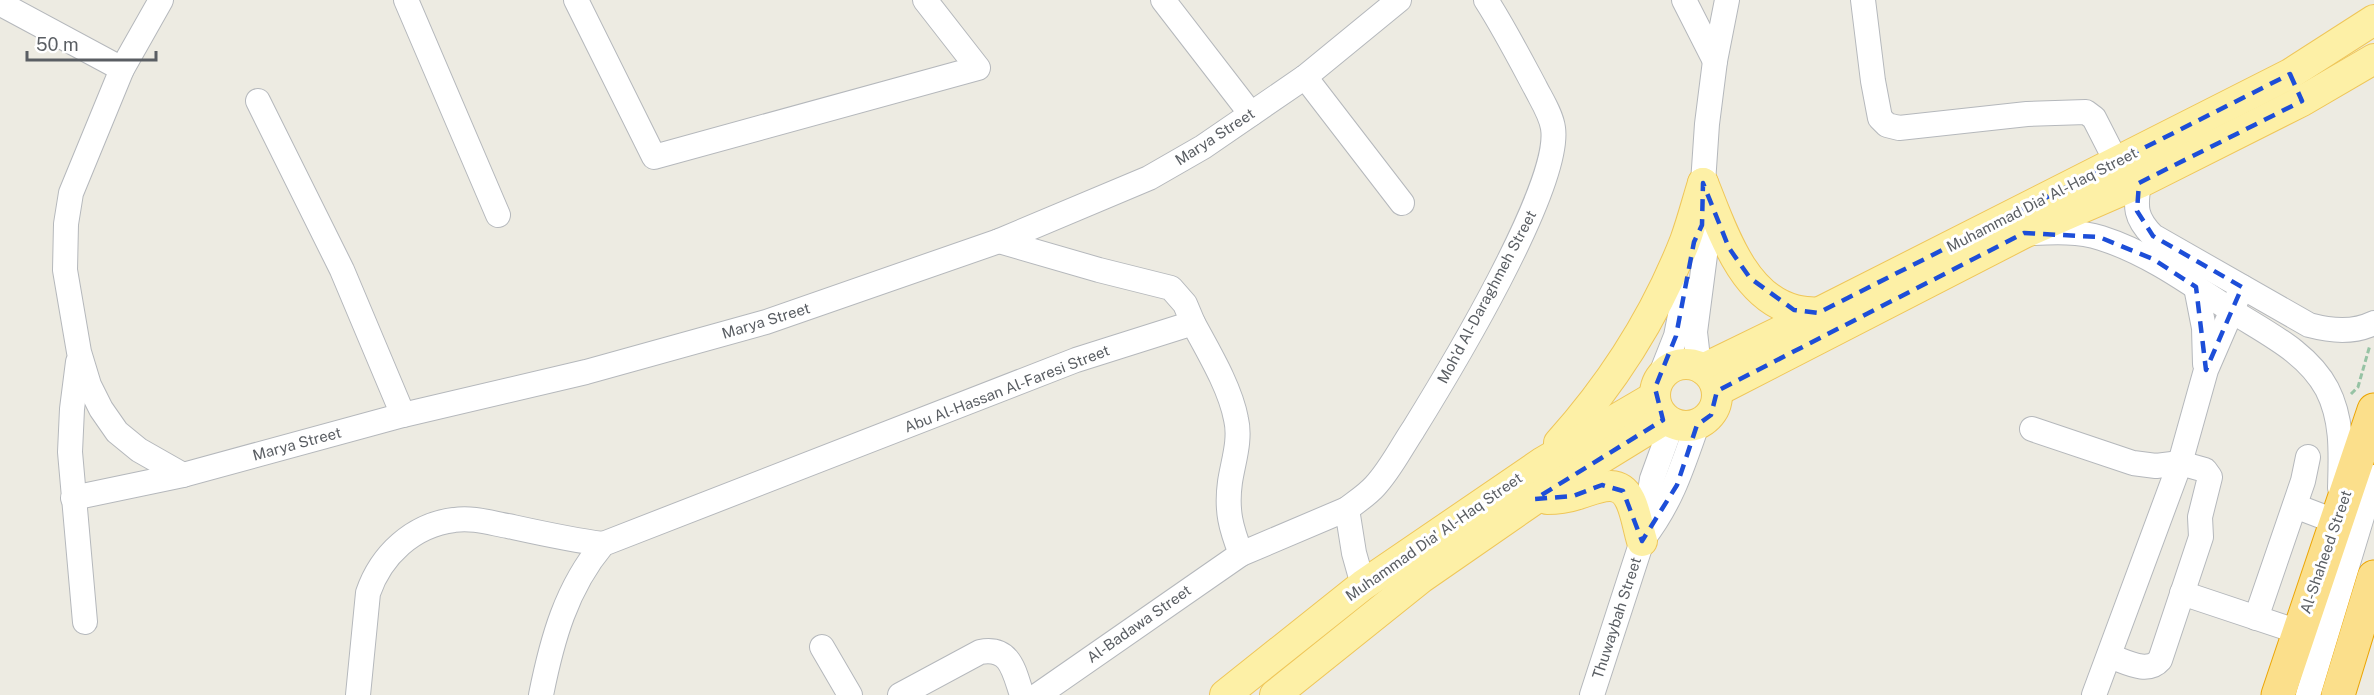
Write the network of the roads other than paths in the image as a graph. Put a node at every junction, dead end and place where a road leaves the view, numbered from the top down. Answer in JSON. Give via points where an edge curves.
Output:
{"nodes":[{"id":1,"x":161,"y":0,"type":"edge"},
{"id":2,"x":406,"y":0,"type":"edge"},
{"id":3,"x":576,"y":0,"type":"edge"},
{"id":4,"x":925,"y":0,"type":"edge"},
{"id":5,"x":1163,"y":0,"type":"edge"},
{"id":6,"x":1399,"y":0,"type":"edge"},
{"id":7,"x":1486,"y":0,"type":"edge"},
{"id":8,"x":1684,"y":0,"type":"edge"},
{"id":9,"x":1727,"y":0,"type":"edge"},
{"id":10,"x":1863,"y":0,"type":"edge"},
{"id":11,"x":2,"y":10,"type":"edge"},
{"id":12,"x":2374,"y":20,"type":"edge"},
{"id":13,"x":2374,"y":59,"type":"edge"},
{"id":14,"x":1715,"y":61,"type":"junction"},
{"id":15,"x":122,"y":69,"type":"junction"},
{"id":16,"x":2290,"y":74,"type":"junction"},
{"id":17,"x":1305,"y":77,"type":"junction"},
{"id":18,"x":2302,"y":100,"type":"junction"},
{"id":19,"x":258,"y":101,"type":"dead end"},
{"id":20,"x":1251,"y":114,"type":"junction"},
{"id":21,"x":2117,"y":163,"type":"junction"},
{"id":22,"x":1702,"y":183,"type":"junction"},
{"id":23,"x":2139,"y":183,"type":"junction"},
{"id":24,"x":1402,"y":203,"type":"dead end"},
{"id":25,"x":498,"y":215,"type":"dead end"},
{"id":26,"x":1702,"y":225,"type":"junction"},
{"id":27,"x":2024,"y":233,"type":"junction"},
{"id":28,"x":999,"y":241,"type":"junction"},
{"id":29,"x":2196,"y":287,"type":"junction"},
{"id":30,"x":2242,"y":287,"type":"junction"},
{"id":31,"x":2232,"y":311,"type":"junction"},
{"id":32,"x":1193,"y":323,"type":"junction"},
{"id":33,"x":1824,"y":323,"type":"junction"},
{"id":34,"x":2370,"y":325,"type":"edge"},
{"id":35,"x":79,"y":352,"type":"junction"},
{"id":36,"x":2206,"y":370,"type":"junction"},
{"id":37,"x":1707,"y":376,"type":"junction"},
{"id":38,"x":1669,"y":409,"type":"junction"},
{"id":39,"x":2374,"y":410,"type":"edge"},
{"id":40,"x":403,"y":414,"type":"junction"},
{"id":41,"x":2032,"y":429,"type":"dead end"},
{"id":42,"x":2308,"y":457,"type":"dead end"},
{"id":43,"x":1543,"y":462,"type":"junction"},
{"id":44,"x":2180,"y":463,"type":"junction"},
{"id":45,"x":183,"y":475,"type":"junction"},
{"id":46,"x":2374,"y":477,"type":"edge"},
{"id":47,"x":73,"y":498,"type":"junction"},
{"id":48,"x":1535,"y":499,"type":"junction"},
{"id":49,"x":2295,"y":506,"type":"junction"},
{"id":50,"x":1347,"y":509,"type":"junction"},
{"id":51,"x":2374,"y":514,"type":"edge"},
{"id":52,"x":2338,"y":517,"type":"junction"},
{"id":53,"x":1642,"y":541,"type":"junction"},
{"id":54,"x":603,"y":544,"type":"junction"},
{"id":55,"x":1241,"y":554,"type":"junction"},
{"id":56,"x":2374,"y":577,"type":"edge"},
{"id":57,"x":1363,"y":585,"type":"junction"},
{"id":58,"x":2182,"y":593,"type":"junction"},
{"id":59,"x":2256,"y":618,"type":"junction"},
{"id":60,"x":85,"y":622,"type":"dead end"},
{"id":61,"x":2299,"y":633,"type":"junction"},
{"id":62,"x":822,"y":647,"type":"dead end"},
{"id":63,"x":2109,"y":656,"type":"junction"},
{"id":64,"x":358,"y":695,"type":"edge"},
{"id":65,"x":541,"y":695,"type":"edge"},
{"id":66,"x":850,"y":695,"type":"edge"},
{"id":67,"x":900,"y":695,"type":"edge"},
{"id":68,"x":1022,"y":695,"type":"edge"},
{"id":69,"x":1038,"y":695,"type":"edge"},
{"id":70,"x":1225,"y":695,"type":"edge"},
{"id":71,"x":1275,"y":695,"type":"edge"},
{"id":72,"x":1592,"y":695,"type":"edge"},
{"id":73,"x":2094,"y":695,"type":"edge"},
{"id":74,"x":2278,"y":695,"type":"edge"},
{"id":75,"x":2308,"y":695,"type":"edge"},
{"id":76,"x":2318,"y":695,"type":"edge"},
{"id":77,"x":2338,"y":695,"type":"edge"}],
"edges":[{"from":1,"to":15,"type":"street"},
{"from":2,"to":25,"type":"street"},
{"from":3,"to":4,"type":"street","via":[[654,158],[978,68]]},
{"from":5,"to":20,"type":"street"},
{"from":6,"to":17,"type":"street","name":"Marya Street"},
{"from":7,"to":50,"type":"street","name":"Moh'd Al-Daraghmeh Street","via":[[1544,104],[1553,128],[1553,151],[1536,203],[1442,383],[1388,469]]},
{"from":8,"to":14,"type":"street"},
{"from":9,"to":14,"type":"street"},
{"from":10,"to":21,"type":"street","via":[[1880,118],[1887,125],[1899,128],[2027,114],[2086,112],[2094,118]]},
{"from":11,"to":15,"type":"street"},
{"from":12,"to":16,"type":"main road","name":"Muhammad Dia' Al-Haq Street"},
{"from":13,"to":18,"type":"main road","name":"Muhammad Dia' Al-Haq Street"},
{"from":14,"to":22,"type":"street"},
{"from":15,"to":35,"type":"street","via":[[71,193],[65,270]]},
{"from":16,"to":18,"type":"main road"},
{"from":16,"to":21,"type":"main road","name":"Muhammad Dia' Al-Haq Street"},
{"from":17,"to":20,"type":"street","name":"Marya Street"},
{"from":17,"to":24,"type":"street"},
{"from":18,"to":23,"type":"main road","name":"Muhammad Dia' Al-Haq Street"},
{"from":19,"to":40,"type":"street","via":[[342,270]]},
{"from":20,"to":28,"type":"street","name":"Marya Street","via":[[1149,178]]},
{"from":21,"to":33,"type":"main road","name":"Muhammad Dia' Al-Haq Street"},
{"from":22,"to":26,"type":"street"},
{"from":22,"to":33,"type":"main road","via":[[1729,248],[1750,278],[1794,310]]},
{"from":22,"to":43,"type":"main road","via":[[1686,239],[1639,335],[1591,405]]},
{"from":23,"to":27,"type":"main road","name":"Muhammad Dia' Al-Haq Street"},
{"from":23,"to":30,"type":"street","via":[[2137,211],[2147,231]]},
{"from":26,"to":37,"type":"street","via":[[1705,255],[1695,333]]},
{"from":26,"to":38,"type":"street","name":"Thuwaybah Street","via":[[1694,242],[1676,336]]},
{"from":27,"to":29,"type":"street","via":[[2099,237],[2153,259]]},
{"from":27,"to":33,"type":"main road","name":"Muhammad Dia' Al-Haq Street"},
{"from":28,"to":32,"type":"street","via":[[1171,288],[1185,304]]},
{"from":28,"to":40,"type":"street","name":"Marya Street","via":[[766,322],[586,372]]},
{"from":29,"to":31,"type":"street"},
{"from":29,"to":36,"type":"street","via":[[2204,328]]},
{"from":30,"to":31,"type":"street"},
{"from":30,"to":34,"type":"street","via":[[2310,325],[2346,331]]},
{"from":31,"to":36,"type":"street"},
{"from":31,"to":52,"type":"street","via":[[2309,364],[2334,404],[2340,431]]},
{"from":32,"to":54,"type":"street","name":"Abu Al-Hassan Al-Faresi Street","via":[[1066,364]]},
{"from":32,"to":55,"type":"street","via":[[1237,420],[1229,523]]},
{"from":33,"to":37,"type":"main road","name":"Muhammad Dia' Al-Haq Street"},
{"from":35,"to":45,"type":"street","via":[[89,385],[117,432],[139,450]]},
{"from":35,"to":47,"type":"street","via":[[70,452]]},
{"from":36,"to":44,"type":"street"},
{"from":37,"to":38,"type":"main road","via":[[1688,364],[1673,367]]},
{"from":37,"to":38,"type":"main road","via":[[1715,408],[1704,421]]},
{"from":38,"to":43,"type":"main road","name":"Muhammad Dia' Al-Haq Street"},
{"from":38,"to":48,"type":"main road","name":"Muhammad Dia' Al-Haq Street"},
{"from":38,"to":53,"type":"street","name":"Thuwaybah Street","via":[[1677,485]]},
{"from":39,"to":52,"type":"highway","name":"Al-Shaheed Street"},
{"from":40,"to":45,"type":"street","name":"Marya Street"},
{"from":41,"to":44,"type":"street","via":[[2144,466]]},
{"from":42,"to":49,"type":"street"},
{"from":43,"to":57,"type":"main road","name":"Muhammad Dia' Al-Haq Street"},
{"from":44,"to":58,"type":"street","via":[[2205,471],[2210,481],[2200,512],[2201,537]]},
{"from":44,"to":63,"type":"street"},
{"from":45,"to":47,"type":"street","name":"Marya Street"},
{"from":46,"to":75,"type":"street"},
{"from":47,"to":60,"type":"street"},
{"from":48,"to":53,"type":"main road","via":[[1572,496],[1602,485],[1617,487],[1631,502]]},
{"from":48,"to":71,"type":"main road","name":"Muhammad Dia' Al-Haq Street","via":[[1421,578]]},
{"from":49,"to":52,"type":"street"},
{"from":49,"to":59,"type":"street"},
{"from":50,"to":55,"type":"street"},
{"from":50,"to":57,"type":"street"},
{"from":51,"to":76,"type":"street"},
{"from":52,"to":61,"type":"highway","name":"Al-Shaheed Street"},
{"from":53,"to":72,"type":"street","name":"Thuwaybah Street"},
{"from":54,"to":64,"type":"street","via":[[477,520],[454,519],[411,535],[393,550],[368,593]]},
{"from":54,"to":65,"type":"street","via":[[567,603],[553,639]]},
{"from":55,"to":69,"type":"street","name":"Al-Badawa Street"},
{"from":56,"to":77,"type":"highway"},
{"from":57,"to":70,"type":"main road","name":"Muhammad Dia' Al-Haq Street"},
{"from":58,"to":59,"type":"street"},
{"from":58,"to":63,"type":"street","via":[[2157,664],[2143,668]]},
{"from":59,"to":61,"type":"street"},
{"from":61,"to":74,"type":"highway","name":"Al-Shaheed Street"},
{"from":62,"to":66,"type":"street"},
{"from":63,"to":73,"type":"street"},
{"from":67,"to":68,"type":"street","via":[[990,650],[1007,659]]}]}
